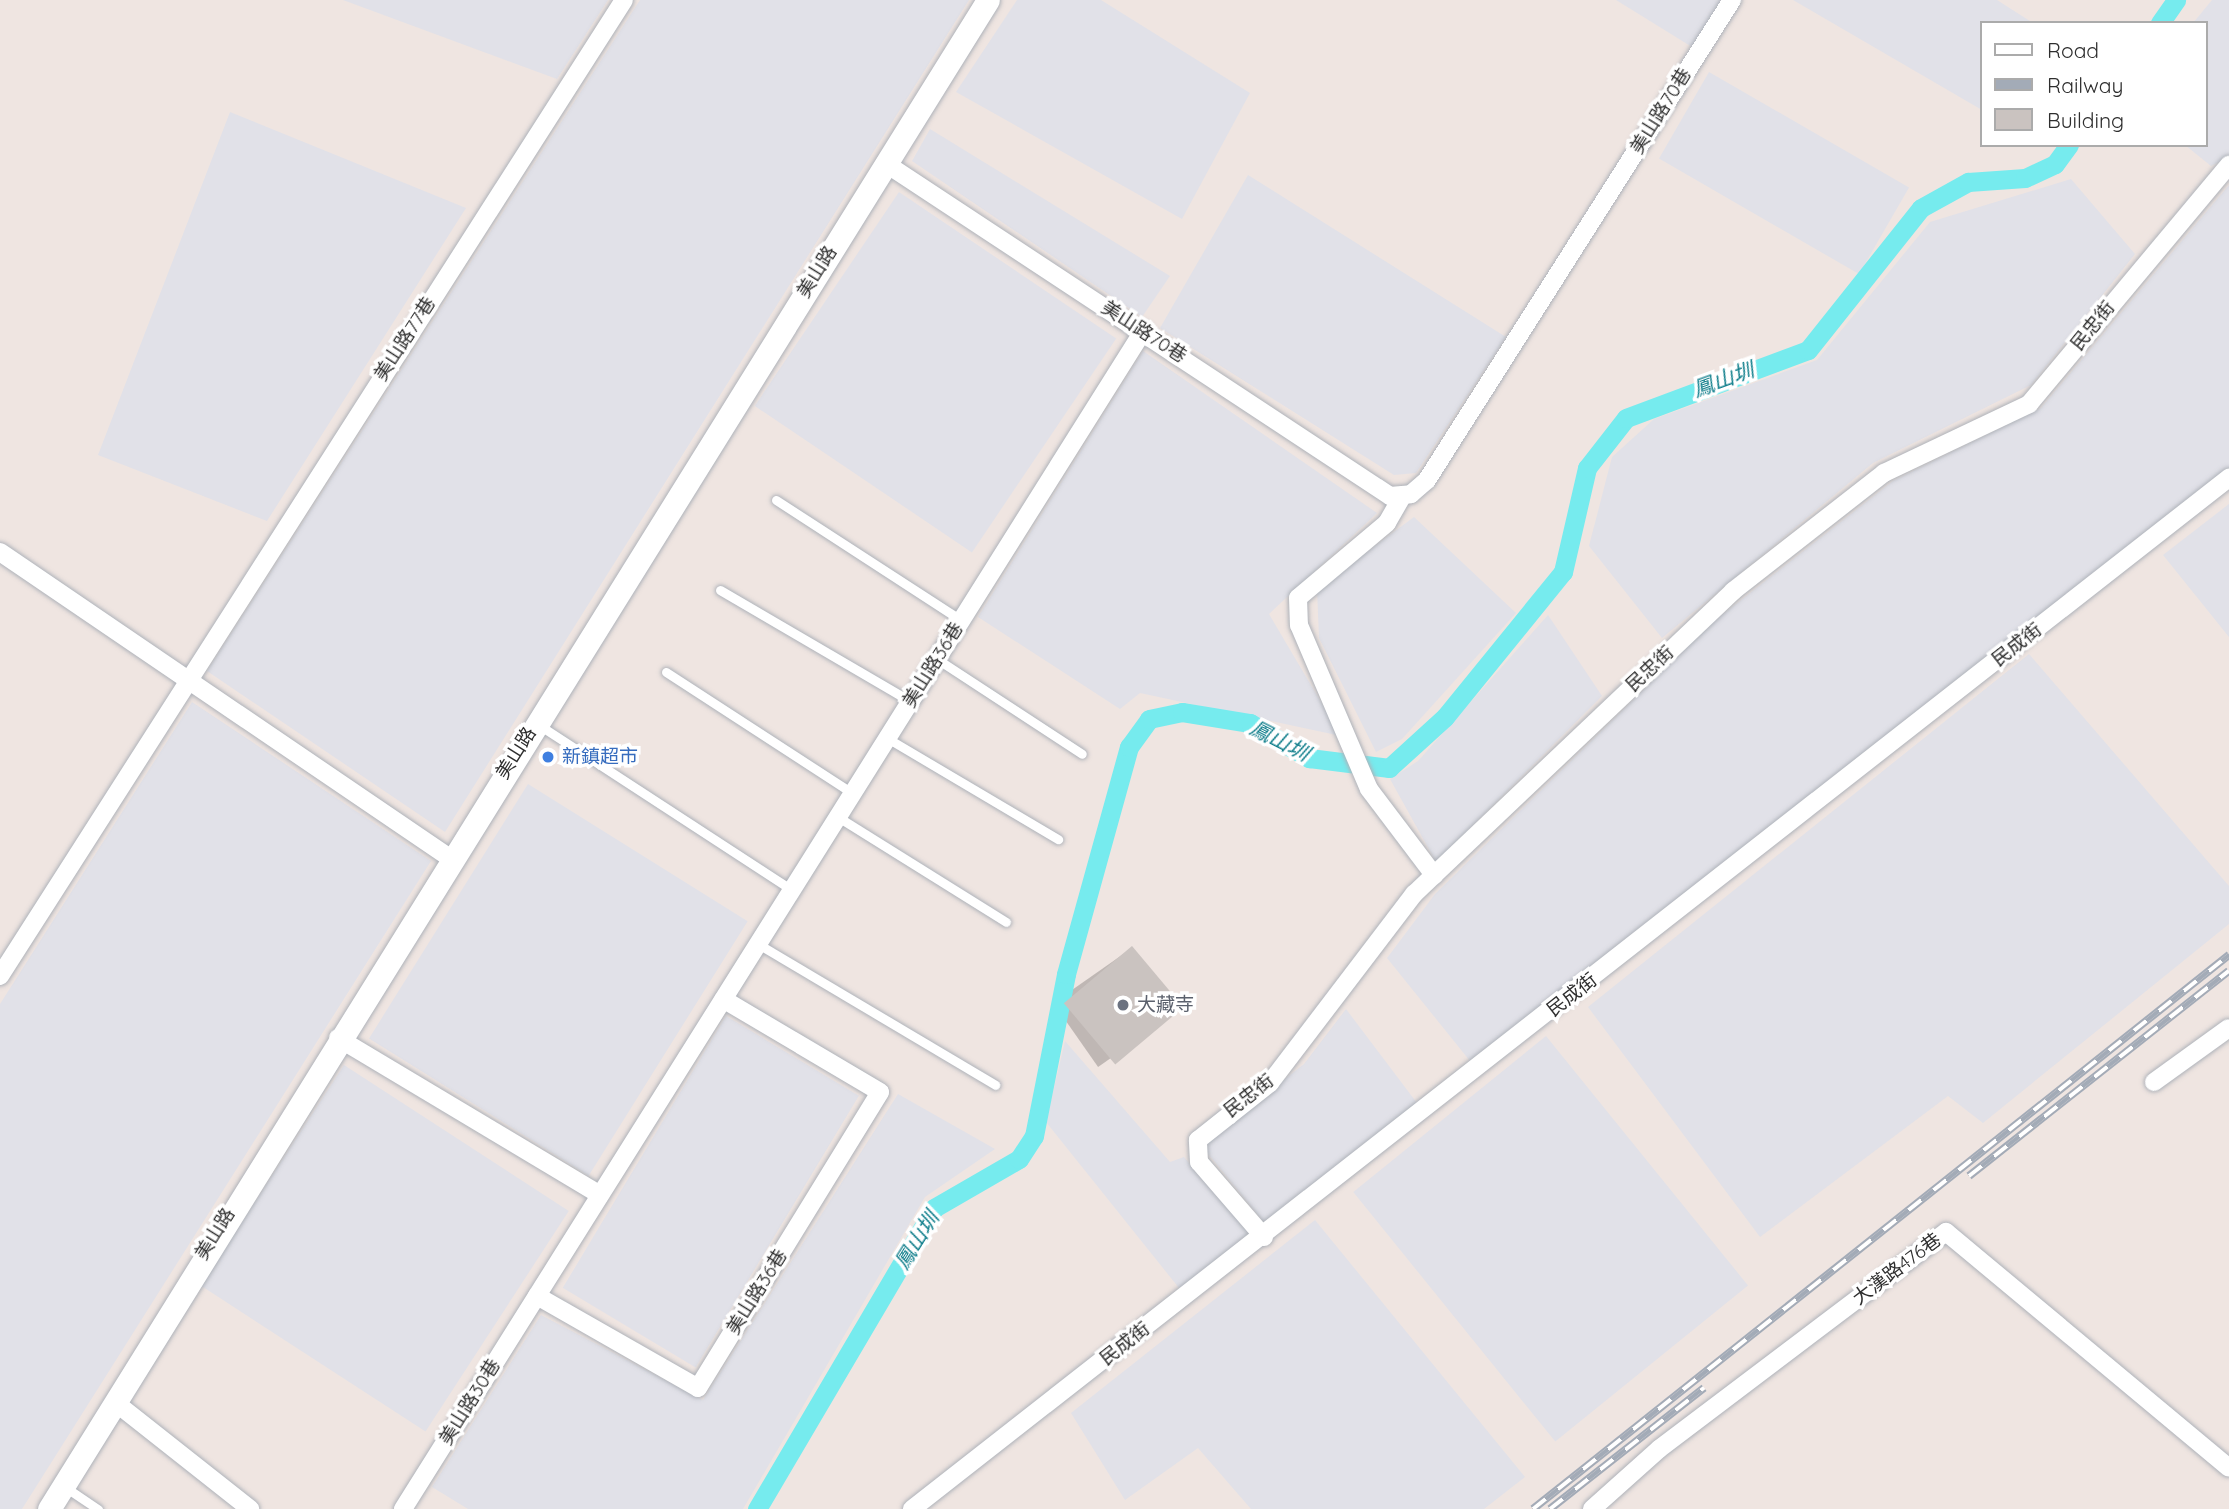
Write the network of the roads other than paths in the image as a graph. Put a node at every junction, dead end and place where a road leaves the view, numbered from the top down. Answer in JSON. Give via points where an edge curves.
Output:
{"nodes":[{"id":1,"x":624,"y":0,"type":"edge"},
{"id":2,"x":988,"y":0,"type":"edge"},
{"id":3,"x":1732,"y":0,"type":"edge"},
{"id":4,"x":886,"y":163,"type":"junction"},
{"id":5,"x":2229,"y":165,"type":"edge"},
{"id":6,"x":1143,"y":331,"type":"junction"},
{"id":7,"x":2229,"y":478,"type":"edge"},
{"id":8,"x":1403,"y":495,"type":"junction"},
{"id":9,"x":776,"y":500,"type":"dead end"},
{"id":10,"x":0,"y":552,"type":"edge"},
{"id":11,"x":720,"y":590,"type":"dead end"},
{"id":12,"x":961,"y":620,"type":"junction"},
{"id":13,"x":937,"y":659,"type":"junction"},
{"id":14,"x":666,"y":672,"type":"dead end"},
{"id":15,"x":186,"y":678,"type":"junction"},
{"id":16,"x":910,"y":701,"type":"junction"},
{"id":17,"x":535,"y":723,"type":"junction"},
{"id":18,"x":887,"y":738,"type":"junction"},
{"id":19,"x":1082,"y":754,"type":"dead end"},
{"id":20,"x":852,"y":793,"type":"junction"},
{"id":21,"x":838,"y":817,"type":"junction"},
{"id":22,"x":1058,"y":839,"type":"dead end"},
{"id":23,"x":450,"y":858,"type":"junction"},
{"id":24,"x":1434,"y":875,"type":"junction"},
{"id":25,"x":792,"y":890,"type":"junction"},
{"id":26,"x":1006,"y":922,"type":"dead end"},
{"id":27,"x":758,"y":944,"type":"junction"},
{"id":28,"x":0,"y":976,"type":"edge"},
{"id":29,"x":723,"y":999,"type":"junction"},
{"id":30,"x":2229,"y":1028,"type":"edge"},
{"id":31,"x":338,"y":1038,"type":"junction"},
{"id":32,"x":2154,"y":1082,"type":"dead end"},
{"id":33,"x":995,"y":1084,"type":"dead end"},
{"id":34,"x":600,"y":1195,"type":"junction"},
{"id":35,"x":1264,"y":1237,"type":"junction"},
{"id":36,"x":537,"y":1296,"type":"junction"},
{"id":37,"x":116,"y":1403,"type":"junction"},
{"id":38,"x":2229,"y":1468,"type":"edge"},
{"id":39,"x":64,"y":1486,"type":"junction"},
{"id":40,"x":49,"y":1509,"type":"edge"},
{"id":41,"x":98,"y":1509,"type":"edge"},
{"id":42,"x":250,"y":1509,"type":"edge"},
{"id":43,"x":403,"y":1509,"type":"edge"},
{"id":44,"x":912,"y":1509,"type":"edge"},
{"id":45,"x":1592,"y":1509,"type":"edge"}],
"edges":[{"from":1,"to":15,"type":"street","name":"美山路77巷"},
{"from":2,"to":4,"type":"street","name":"美山路"},
{"from":3,"to":8,"type":"street","name":"美山路70巷","via":[[1427,480]]},
{"from":4,"to":6,"type":"street","name":"美山路70巷"},
{"from":4,"to":17,"type":"street","name":"美山路"},
{"from":5,"to":24,"type":"street","name":"民忠街","via":[[2029,404],[1884,473],[1733,591]]},
{"from":6,"to":8,"type":"street","name":"美山路70巷","via":[[1390,496]]},
{"from":6,"to":12,"type":"street","name":"美山路36巷"},
{"from":7,"to":35,"type":"street","name":"民成街"},
{"from":8,"to":24,"type":"street","name":"美山路70巷","via":[[1387,523],[1298,598],[1298,625],[1355,746],[1369,789]]},
{"from":9,"to":12,"type":"lane"},
{"from":10,"to":15,"type":"street"},
{"from":11,"to":16,"type":"lane"},
{"from":12,"to":13,"type":"street","name":"美山路36巷"},
{"from":13,"to":16,"type":"street","name":"美山路36巷"},
{"from":13,"to":19,"type":"lane"},
{"from":14,"to":20,"type":"lane"},
{"from":15,"to":23,"type":"street"},
{"from":15,"to":28,"type":"street","name":"美山路77巷"},
{"from":16,"to":18,"type":"street","name":"美山路36巷"},
{"from":17,"to":23,"type":"street","name":"美山路"},
{"from":17,"to":25,"type":"lane"},
{"from":18,"to":20,"type":"street","name":"美山路36巷"},
{"from":18,"to":22,"type":"lane"},
{"from":20,"to":21,"type":"street","name":"美山路36巷"},
{"from":21,"to":25,"type":"street","name":"美山路36巷"},
{"from":21,"to":26,"type":"lane"},
{"from":23,"to":31,"type":"street","name":"美山路"},
{"from":24,"to":35,"type":"street","name":"民忠街","via":[[1270,1083],[1198,1140],[1199,1162]]},
{"from":25,"to":27,"type":"street","name":"美山路36巷"},
{"from":27,"to":29,"type":"street","name":"美山路36巷"},
{"from":27,"to":33,"type":"lane"},
{"from":29,"to":34,"type":"street","name":"美山路36巷"},
{"from":29,"to":36,"type":"street","name":"美山路36巷","via":[[880,1093],[698,1388]]},
{"from":30,"to":32,"type":"street"},
{"from":31,"to":34,"type":"street"},
{"from":31,"to":37,"type":"street","name":"美山路"},
{"from":34,"to":36,"type":"street","name":"美山路36巷"},
{"from":35,"to":44,"type":"street","name":"民成街"},
{"from":36,"to":43,"type":"street","name":"美山路30巷"},
{"from":37,"to":39,"type":"street","name":"美山路"},
{"from":37,"to":42,"type":"street"},
{"from":38,"to":45,"type":"street","name":"大漢路476巷","via":[[1946,1232],[1659,1449]]},
{"from":39,"to":40,"type":"street","name":"美山路"},
{"from":39,"to":41,"type":"lane"}]}
